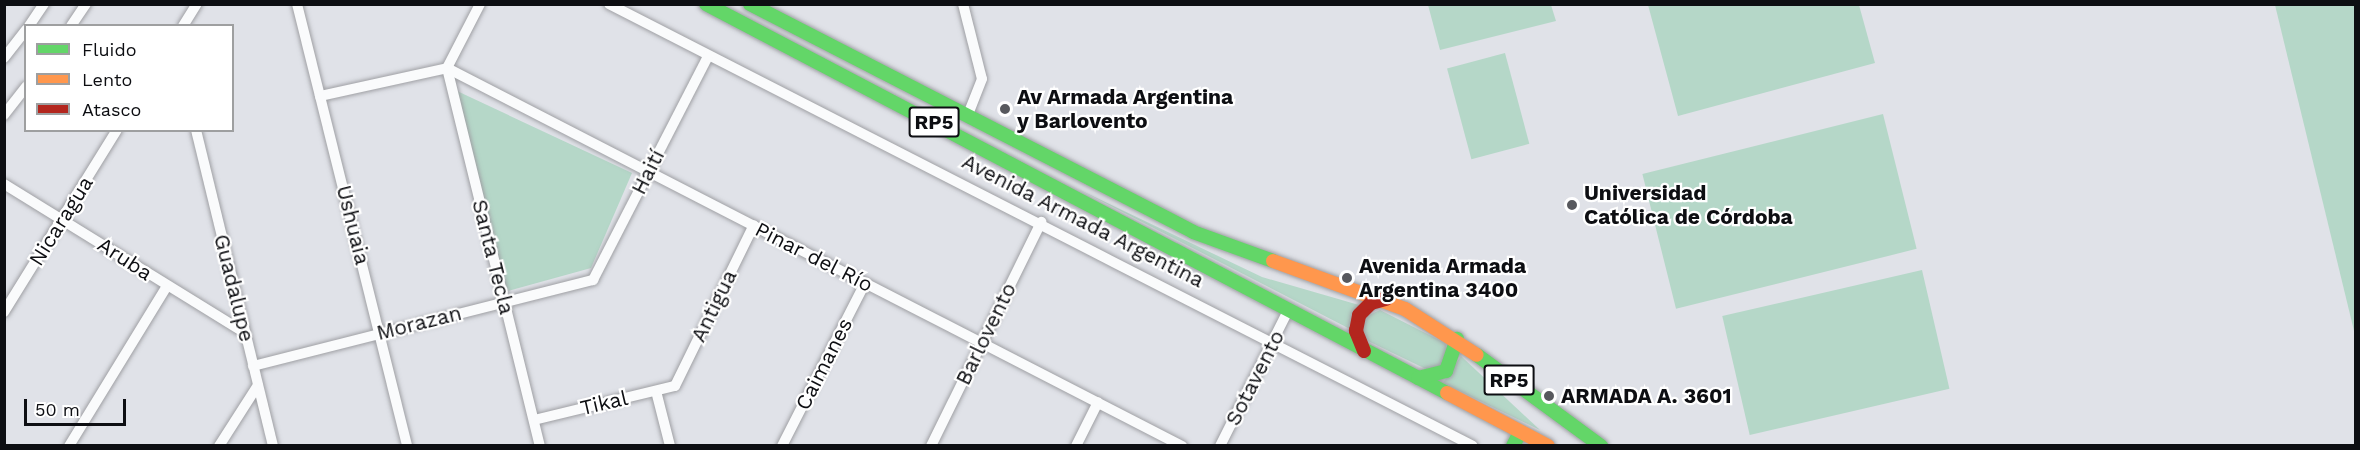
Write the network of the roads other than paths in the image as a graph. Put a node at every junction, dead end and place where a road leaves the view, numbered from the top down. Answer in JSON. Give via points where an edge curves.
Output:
{"nodes":[{"id":1,"x":45,"y":4,"type":"edge"},
{"id":2,"x":87,"y":4,"type":"edge"},
{"id":3,"x":197,"y":4,"type":"edge"},
{"id":4,"x":297,"y":4,"type":"edge"},
{"id":5,"x":480,"y":4,"type":"edge"},
{"id":6,"x":609,"y":4,"type":"edge"},
{"id":7,"x":706,"y":4,"type":"edge"},
{"id":8,"x":750,"y":4,"type":"edge"},
{"id":9,"x":963,"y":4,"type":"edge"},
{"id":10,"x":30,"y":24,"type":"edge"},
{"id":11,"x":72,"y":24,"type":"edge"},
{"id":12,"x":184,"y":24,"type":"edge"},
{"id":13,"x":24,"y":33,"type":"edge"},
{"id":14,"x":708,"y":56,"type":"junction"},
{"id":15,"x":4,"y":58,"type":"edge"},
{"id":16,"x":447,"y":68,"type":"junction"},
{"id":17,"x":24,"y":90,"type":"edge"},
{"id":18,"x":320,"y":96,"type":"junction"},
{"id":19,"x":4,"y":115,"type":"edge"},
{"id":20,"x":967,"y":117,"type":"junction"},
{"id":21,"x":116,"y":132,"type":"edge"},
{"id":22,"x":196,"y":132,"type":"edge"},
{"id":23,"x":648,"y":171,"type":"junction"},
{"id":24,"x":4,"y":184,"type":"edge"},
{"id":25,"x":62,"y":219,"type":"junction"},
{"id":26,"x":1041,"y":222,"type":"junction"},
{"id":27,"x":754,"y":225,"type":"junction"},
{"id":28,"x":865,"y":283,"type":"junction"},
{"id":29,"x":586,"y":284,"type":"joint"},
{"id":30,"x":167,"y":286,"type":"junction"},
{"id":31,"x":1386,"y":299,"type":"junction"},
{"id":32,"x":504,"y":302,"type":"junction"},
{"id":33,"x":1288,"y":311,"type":"junction"},
{"id":34,"x":4,"y":312,"type":"edge"},
{"id":35,"x":245,"y":333,"type":"junction"},
{"id":36,"x":380,"y":333,"type":"junction"},
{"id":37,"x":1458,"y":339,"type":"junction"},
{"id":38,"x":1275,"y":341,"type":"junction"},
{"id":39,"x":982,"y":342,"type":"junction"},
{"id":40,"x":1364,"y":351,"type":"junction"},
{"id":41,"x":253,"y":366,"type":"junction"},
{"id":42,"x":1416,"y":378,"type":"junction"},
{"id":43,"x":258,"y":385,"type":"junction"},
{"id":44,"x":675,"y":386,"type":"joint"},
{"id":45,"x":656,"y":391,"type":"junction"},
{"id":46,"x":1098,"y":402,"type":"junction"},
{"id":47,"x":534,"y":420,"type":"junction"},
{"id":48,"x":1520,"y":432,"type":"junction"},
{"id":49,"x":69,"y":446,"type":"edge"},
{"id":50,"x":219,"y":446,"type":"edge"},
{"id":51,"x":273,"y":446,"type":"edge"},
{"id":52,"x":407,"y":446,"type":"edge"},
{"id":53,"x":540,"y":446,"type":"edge"},
{"id":54,"x":670,"y":446,"type":"edge"},
{"id":55,"x":782,"y":446,"type":"edge"},
{"id":56,"x":930,"y":446,"type":"edge"},
{"id":57,"x":1076,"y":446,"type":"edge"},
{"id":58,"x":1182,"y":446,"type":"edge"},
{"id":59,"x":1220,"y":446,"type":"edge"},
{"id":60,"x":1473,"y":446,"type":"edge"},
{"id":61,"x":1514,"y":446,"type":"edge"},
{"id":62,"x":1548,"y":446,"type":"edge"},
{"id":63,"x":1601,"y":446,"type":"edge"}],
"edges":[{"from":1,"to":10,"type":"street"},
{"from":2,"to":11,"type":"street"},
{"from":3,"to":12,"type":"street"},
{"from":4,"to":18,"type":"street","name":"Ushuaia"},
{"from":5,"to":16,"type":"street"},
{"from":6,"to":14,"type":"street","name":"Avenida Armada Argentina"},
{"from":7,"to":33,"type":"main road","name":"Avenida Armada Argentina","number":"RP5"},
{"from":8,"to":20,"type":"main road","name":"Avenida Armada Argentina","number":"RP5"},
{"from":9,"to":20,"type":"street","via":[[982,79]]},
{"from":13,"to":15,"type":"street"},
{"from":14,"to":23,"type":"street","name":"Haití"},
{"from":14,"to":26,"type":"street","name":"Avenida Armada Argentina"},
{"from":16,"to":18,"type":"street"},
{"from":16,"to":23,"type":"street","name":"Pinar del Río"},
{"from":16,"to":32,"type":"street","name":"Santa Tecla"},
{"from":17,"to":19,"type":"street"},
{"from":18,"to":36,"type":"street","name":"Ushuaia"},
{"from":20,"to":31,"type":"main road","name":"Avenida Armada Argentina","number":"RP5","via":[[1237,252]]},
{"from":21,"to":25,"type":"street","name":"Nicaragua"},
{"from":22,"to":35,"type":"street","name":"Guadalupe"},
{"from":23,"to":27,"type":"street","name":"Pinar del Río"},
{"from":23,"to":29,"type":"street","name":"Haití","via":[[597,275]]},
{"from":24,"to":25,"type":"street","name":"Aruba"},
{"from":25,"to":30,"type":"street","name":"Aruba"},
{"from":25,"to":34,"type":"street","name":"Nicaragua"},
{"from":26,"to":38,"type":"street","name":"Avenida Armada Argentina"},
{"from":26,"to":39,"type":"street","name":"Barlovento"},
{"from":27,"to":28,"type":"street","name":"Pinar del Río"},
{"from":27,"to":44,"type":"street","name":"Antigua"},
{"from":28,"to":39,"type":"street","name":"Pinar del Río"},
{"from":28,"to":55,"type":"street","name":"Caimanes"},
{"from":29,"to":32,"type":"street","name":"Morazan"},
{"from":30,"to":35,"type":"street","name":"Aruba"},
{"from":30,"to":49,"type":"street"},
{"from":31,"to":37,"type":"main road","name":"Avenida Armada Argentina","number":"RP5"},
{"from":31,"to":40,"type":"main road","via":[[1371,303],[1359,315],[1356,331]]},
{"from":32,"to":36,"type":"street","name":"Morazan"},
{"from":32,"to":47,"type":"street","name":"Santa Tecla"},
{"from":33,"to":38,"type":"street","name":"Sotavento"},
{"from":33,"to":40,"type":"main road","name":"Avenida Armada Argentina","number":"RP5"},
{"from":35,"to":41,"type":"street","name":"Guadalupe"},
{"from":36,"to":41,"type":"street","name":"Morazan"},
{"from":36,"to":52,"type":"street","name":"Ushuaia"},
{"from":37,"to":42,"type":"main road","via":[[1446,371],[1435,378]]},
{"from":37,"to":63,"type":"main road","name":"Avenida Armada Argentina","number":"RP5","via":[[1560,421]]},
{"from":38,"to":59,"type":"street","name":"Sotavento"},
{"from":38,"to":60,"type":"street","name":"Avenida Armada Argentina"},
{"from":39,"to":46,"type":"street","name":"Pinar del Río"},
{"from":39,"to":56,"type":"street","name":"Barlovento"},
{"from":40,"to":42,"type":"main road","name":"Avenida Armada Argentina","number":"RP5"},
{"from":41,"to":43,"type":"street","name":"Guadalupe"},
{"from":42,"to":48,"type":"main road","name":"Avenida Armada Argentina","number":"RP5"},
{"from":43,"to":50,"type":"street"},
{"from":43,"to":51,"type":"street","name":"Guadalupe"},
{"from":44,"to":45,"type":"street","name":"Tikal"},
{"from":45,"to":47,"type":"street","name":"Tikal"},
{"from":45,"to":54,"type":"street"},
{"from":46,"to":57,"type":"street"},
{"from":46,"to":58,"type":"street","name":"Pinar del Río"},
{"from":47,"to":53,"type":"street","name":"Santa Tecla"},
{"from":48,"to":61,"type":"main road"},
{"from":48,"to":62,"type":"main road","number":"RP5"}]}
